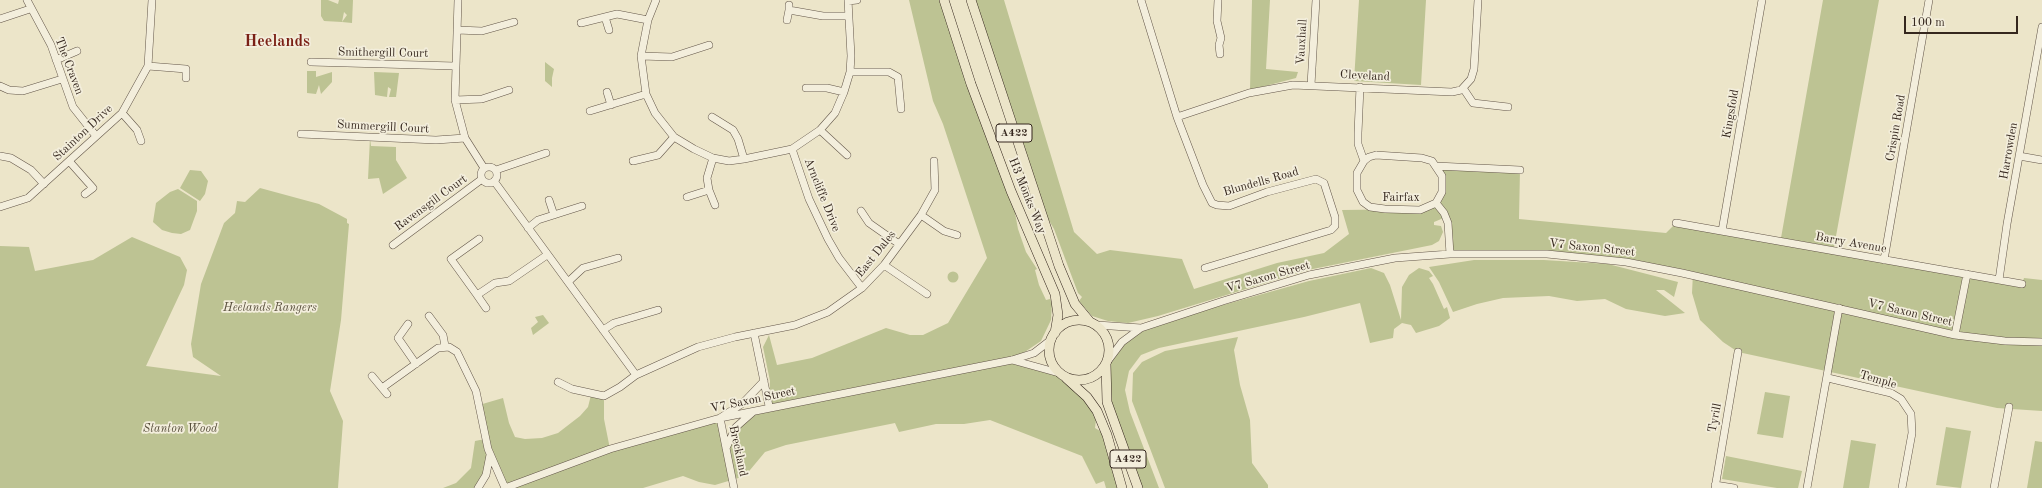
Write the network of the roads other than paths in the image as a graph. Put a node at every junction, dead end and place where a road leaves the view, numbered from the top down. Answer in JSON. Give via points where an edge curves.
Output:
{"nodes":[{"id":1,"x":27,"y":0,"type":"edge"},
{"id":2,"x":152,"y":0,"type":"edge"},
{"id":3,"x":458,"y":0,"type":"edge"},
{"id":4,"x":656,"y":0,"type":"edge"},
{"id":5,"x":848,"y":0,"type":"edge"},
{"id":6,"x":857,"y":0,"type":"edge"},
{"id":7,"x":944,"y":0,"type":"edge"},
{"id":8,"x":971,"y":0,"type":"edge"},
{"id":9,"x":1141,"y":0,"type":"edge"},
{"id":10,"x":1218,"y":0,"type":"edge"},
{"id":11,"x":1316,"y":0,"type":"edge"},
{"id":12,"x":1478,"y":0,"type":"edge"},
{"id":13,"x":1762,"y":0,"type":"edge"},
{"id":14,"x":1929,"y":0,"type":"edge"},
{"id":15,"x":30,"y":8,"type":"junction"},
{"id":16,"x":848,"y":16,"type":"junction"},
{"id":17,"x":605,"y":17,"type":"junction"},
{"id":18,"x":0,"y":19,"type":"edge"},
{"id":19,"x":648,"y":20,"type":"junction"},
{"id":20,"x":787,"y":20,"type":"dead end"},
{"id":21,"x":514,"y":22,"type":"dead end"},
{"id":22,"x":581,"y":23,"type":"dead end"},
{"id":23,"x":2042,"y":27,"type":"edge"},
{"id":24,"x":457,"y":30,"type":"junction"},
{"id":25,"x":609,"y":30,"type":"dead end"},
{"id":26,"x":709,"y":45,"type":"dead end"},
{"id":27,"x":77,"y":51,"type":"dead end"},
{"id":28,"x":1220,"y":54,"type":"dead end"},
{"id":29,"x":641,"y":56,"type":"junction"},
{"id":30,"x":56,"y":60,"type":"junction"},
{"id":31,"x":311,"y":62,"type":"dead end"},
{"id":32,"x":2039,"y":62,"type":"edge"},
{"id":33,"x":148,"y":66,"type":"junction"},
{"id":34,"x":455,"y":66,"type":"junction"},
{"id":35,"x":850,"y":72,"type":"junction"},
{"id":36,"x":186,"y":78,"type":"dead end"},
{"id":37,"x":62,"y":79,"type":"junction"},
{"id":38,"x":1310,"y":85,"type":"junction"},
{"id":39,"x":0,"y":86,"type":"edge"},
{"id":40,"x":1360,"y":87,"type":"junction"},
{"id":41,"x":806,"y":88,"type":"dead end"},
{"id":42,"x":1463,"y":88,"type":"junction"},
{"id":43,"x":509,"y":90,"type":"dead end"},
{"id":44,"x":607,"y":92,"type":"dead end"},
{"id":45,"x":844,"y":92,"type":"junction"},
{"id":46,"x":646,"y":94,"type":"junction"},
{"id":47,"x":455,"y":100,"type":"junction"},
{"id":48,"x":611,"y":105,"type":"junction"},
{"id":49,"x":1508,"y":107,"type":"dead end"},
{"id":50,"x":902,"y":109,"type":"dead end"},
{"id":51,"x":590,"y":111,"type":"dead end"},
{"id":52,"x":122,"y":113,"type":"junction"},
{"id":53,"x":712,"y":117,"type":"dead end"},
{"id":54,"x":1178,"y":117,"type":"junction"},
{"id":55,"x":820,"y":130,"type":"junction"},
{"id":56,"x":300,"y":134,"type":"dead end"},
{"id":57,"x":96,"y":136,"type":"junction"},
{"id":58,"x":674,"y":137,"type":"junction"},
{"id":59,"x":465,"y":138,"type":"junction"},
{"id":60,"x":141,"y":141,"type":"dead end"},
{"id":61,"x":792,"y":149,"type":"junction"},
{"id":62,"x":546,"y":153,"type":"dead end"},
{"id":63,"x":846,"y":155,"type":"dead end"},
{"id":64,"x":0,"y":156,"type":"edge"},
{"id":65,"x":2019,"y":156,"type":"junction"},
{"id":66,"x":712,"y":158,"type":"junction"},
{"id":67,"x":744,"y":159,"type":"junction"},
{"id":68,"x":2042,"y":160,"type":"edge"},
{"id":69,"x":69,"y":161,"type":"junction"},
{"id":70,"x":633,"y":161,"type":"dead end"},
{"id":71,"x":1364,"y":161,"type":"junction"},
{"id":72,"x":934,"y":162,"type":"dead end"},
{"id":73,"x":1436,"y":166,"type":"junction"},
{"id":74,"x":484,"y":168,"type":"junction"},
{"id":75,"x":496,"y":170,"type":"junction"},
{"id":76,"x":1520,"y":170,"type":"dead end"},
{"id":77,"x":482,"y":179,"type":"junction"},
{"id":78,"x":494,"y":182,"type":"junction"},
{"id":79,"x":44,"y":184,"type":"junction"},
{"id":80,"x":709,"y":190,"type":"junction"},
{"id":81,"x":85,"y":194,"type":"dead end"},
{"id":82,"x":687,"y":197,"type":"dead end"},
{"id":83,"x":549,"y":200,"type":"dead end"},
{"id":84,"x":1436,"y":203,"type":"junction"},
{"id":85,"x":715,"y":204,"type":"dead end"},
{"id":86,"x":582,"y":206,"type":"dead end"},
{"id":87,"x":0,"y":207,"type":"edge"},
{"id":88,"x":860,"y":211,"type":"dead end"},
{"id":89,"x":554,"y":215,"type":"junction"},
{"id":90,"x":921,"y":215,"type":"junction"},
{"id":91,"x":1676,"y":223,"type":"dead end"},
{"id":92,"x":528,"y":228,"type":"junction"},
{"id":93,"x":1722,"y":231,"type":"junction"},
{"id":94,"x":957,"y":235,"type":"dead end"},
{"id":95,"x":479,"y":239,"type":"dead end"},
{"id":96,"x":899,"y":244,"type":"junction"},
{"id":97,"x":392,"y":245,"type":"dead end"},
{"id":98,"x":1450,"y":254,"type":"junction"},
{"id":99,"x":547,"y":255,"type":"junction"},
{"id":100,"x":618,"y":258,"type":"dead end"},
{"id":101,"x":1884,"y":260,"type":"junction"},
{"id":102,"x":884,"y":265,"type":"junction"},
{"id":103,"x":1205,"y":268,"type":"dead end"},
{"id":104,"x":1967,"y":274,"type":"junction"},
{"id":105,"x":1999,"y":280,"type":"junction"},
{"id":106,"x":568,"y":282,"type":"junction"},
{"id":107,"x":2022,"y":284,"type":"dead end"},
{"id":108,"x":862,"y":288,"type":"junction"},
{"id":109,"x":927,"y":294,"type":"dead end"},
{"id":110,"x":477,"y":295,"type":"junction"},
{"id":111,"x":486,"y":308,"type":"dead end"},
{"id":112,"x":1839,"y":308,"type":"junction"},
{"id":113,"x":658,"y":310,"type":"dead end"},
{"id":114,"x":429,"y":316,"type":"dead end"},
{"id":115,"x":408,"y":324,"type":"dead end"},
{"id":116,"x":1094,"y":324,"type":"junction"},
{"id":117,"x":1141,"y":328,"type":"junction"},
{"id":118,"x":603,"y":330,"type":"junction"},
{"id":119,"x":754,"y":333,"type":"junction"},
{"id":120,"x":1955,"y":335,"type":"junction"},
{"id":121,"x":1053,"y":336,"type":"junction"},
{"id":122,"x":2042,"y":342,"type":"edge"},
{"id":123,"x":445,"y":346,"type":"junction"},
{"id":124,"x":1738,"y":352,"type":"dead end"},
{"id":125,"x":1009,"y":360,"type":"junction"},
{"id":126,"x":1107,"y":363,"type":"junction"},
{"id":127,"x":416,"y":364,"type":"junction"},
{"id":128,"x":636,"y":374,"type":"junction"},
{"id":129,"x":1061,"y":374,"type":"junction"},
{"id":130,"x":372,"y":376,"type":"dead end"},
{"id":131,"x":1828,"y":378,"type":"junction"},
{"id":132,"x":764,"y":381,"type":"junction"},
{"id":133,"x":558,"y":382,"type":"dead end"},
{"id":134,"x":382,"y":388,"type":"junction"},
{"id":135,"x":387,"y":394,"type":"dead end"},
{"id":136,"x":770,"y":406,"type":"junction"},
{"id":137,"x":2009,"y":407,"type":"dead end"},
{"id":138,"x":756,"y":410,"type":"junction"},
{"id":139,"x":720,"y":418,"type":"junction"},
{"id":140,"x":726,"y":448,"type":"junction"},
{"id":141,"x":490,"y":455,"type":"junction"},
{"id":142,"x":1715,"y":486,"type":"edge"},
{"id":143,"x":478,"y":488,"type":"edge"},
{"id":144,"x":505,"y":488,"type":"edge"},
{"id":145,"x":734,"y":488,"type":"edge"},
{"id":146,"x":1122,"y":488,"type":"edge"},
{"id":147,"x":1138,"y":488,"type":"edge"},
{"id":148,"x":1734,"y":488,"type":"edge"},
{"id":149,"x":1807,"y":488,"type":"edge"},
{"id":150,"x":1902,"y":488,"type":"edge"},
{"id":151,"x":1994,"y":488,"type":"edge"}],
"edges":[{"from":1,"to":15,"type":"street","name":"The Craven"},
{"from":2,"to":33,"type":"street","name":"Stainton Drive"},
{"from":3,"to":24,"type":"street"},
{"from":4,"to":19,"type":"street","name":"Arncliffe Drive"},
{"from":5,"to":6,"type":"street"},
{"from":5,"to":16,"type":"street"},
{"from":7,"to":121,"type":"main road","name":"H3 Monks Way","number":"A422","via":[[971,84],[1056,300],[1058,315]]},
{"from":8,"to":116,"type":"main road","name":"H3 Monks Way","number":"A422","via":[[1059,266],[1075,304]]},
{"from":9,"to":54,"type":"street","name":"Blundells Road"},
{"from":10,"to":28,"type":"street"},
{"from":11,"to":38,"type":"street","name":"Vauxhall"},
{"from":12,"to":42,"type":"street","via":[[1474,69],[1471,79]]},
{"from":13,"to":93,"type":"street","name":"Kingsfold"},
{"from":14,"to":101,"type":"street","name":"Crispin Road"},
{"from":15,"to":18,"type":"street"},
{"from":15,"to":30,"type":"street","name":"The Craven","via":[[51,45]]},
{"from":16,"to":20,"type":"street","via":[[822,16],[789,8]]},
{"from":16,"to":35,"type":"street"},
{"from":17,"to":19,"type":"street","via":[[617,14]]},
{"from":17,"to":22,"type":"street"},
{"from":17,"to":25,"type":"street"},
{"from":19,"to":29,"type":"street","name":"Arncliffe Drive"},
{"from":21,"to":24,"type":"street","via":[[482,31]]},
{"from":23,"to":32,"type":"street","name":"Harrowden"},
{"from":24,"to":34,"type":"street"},
{"from":26,"to":29,"type":"street","via":[[672,57]]},
{"from":27,"to":30,"type":"street"},
{"from":29,"to":46,"type":"street","name":"Arncliffe Drive"},
{"from":30,"to":37,"type":"street","name":"The Craven"},
{"from":31,"to":34,"type":"street","name":"Smithergill Court"},
{"from":32,"to":65,"type":"street","name":"Harrowden"},
{"from":33,"to":36,"type":"street","via":[[186,69]]},
{"from":33,"to":52,"type":"street","name":"Stainton Drive"},
{"from":34,"to":47,"type":"street"},
{"from":35,"to":45,"type":"street"},
{"from":35,"to":50,"type":"street","via":[[889,72],[898,77]]},
{"from":37,"to":39,"type":"street","via":[[23,91]]},
{"from":37,"to":57,"type":"street","name":"The Craven","via":[[73,107]]},
{"from":38,"to":40,"type":"street","name":"Cleveland"},
{"from":38,"to":54,"type":"street","name":"Cleveland","via":[[1269,88]]},
{"from":40,"to":42,"type":"street","name":"Cleveland","via":[[1452,92]]},
{"from":40,"to":71,"type":"street","via":[[1358,144]]},
{"from":41,"to":45,"type":"street","via":[[827,88]]},
{"from":42,"to":49,"type":"street","via":[[1473,103]]},
{"from":43,"to":47,"type":"street","via":[[482,99]]},
{"from":44,"to":48,"type":"street"},
{"from":45,"to":55,"type":"street","via":[[834,112]]},
{"from":46,"to":48,"type":"street"},
{"from":46,"to":58,"type":"street","name":"Arncliffe Drive","via":[[655,113]]},
{"from":47,"to":59,"type":"street"},
{"from":48,"to":51,"type":"street"},
{"from":52,"to":57,"type":"street","name":"Stainton Drive"},
{"from":52,"to":60,"type":"street","via":[[137,130]]},
{"from":53,"to":67,"type":"street","via":[[733,130]]},
{"from":54,"to":103,"type":"street","name":"Blundells Road","via":[[1212,203],[1229,206],[1267,192],[1316,179],[1324,183],[1335,218],[1335,226],[1331,230]]},
{"from":55,"to":61,"type":"street"},
{"from":55,"to":63,"type":"street"},
{"from":56,"to":59,"type":"street","name":"Summergill Court","via":[[436,140]]},
{"from":57,"to":69,"type":"street","name":"Stainton Drive"},
{"from":58,"to":66,"type":"street","name":"Arncliffe Drive"},
{"from":58,"to":70,"type":"street","via":[[658,154]]},
{"from":59,"to":74,"type":"street"},
{"from":61,"to":67,"type":"street","name":"Arncliffe Drive"},
{"from":61,"to":108,"type":"street","name":"Arncliffe Drive","via":[[809,199],[828,239]]},
{"from":62,"to":75,"type":"street"},
{"from":64,"to":79,"type":"street","via":[[11,158],[31,170]]},
{"from":65,"to":68,"type":"street"},
{"from":65,"to":105,"type":"street","name":"Harrowden"},
{"from":66,"to":67,"type":"street","name":"Arncliffe Drive"},
{"from":66,"to":80,"type":"street","via":[[707,178]]},
{"from":69,"to":79,"type":"street","name":"Stainton Drive"},
{"from":69,"to":81,"type":"street","via":[[93,188]]},
{"from":71,"to":73,"type":"street","via":[[1376,155],[1422,158]]},
{"from":71,"to":84,"type":"street","name":"Fairfax","via":[[1360,165],[1356,180],[1360,197],[1370,207],[1420,210]]},
{"from":72,"to":90,"type":"street","name":"East Dales","via":[[935,190]]},
{"from":73,"to":76,"type":"street"},
{"from":73,"to":84,"type":"street","name":"Fairfax","via":[[1443,183],[1442,192]]},
{"from":74,"to":75,"type":"street","via":[[492,167]]},
{"from":74,"to":77,"type":"street"},
{"from":75,"to":78,"type":"street","via":[[497,177]]},
{"from":77,"to":78,"type":"street"},
{"from":77,"to":97,"type":"street","name":"Ravensgill Court"},
{"from":78,"to":92,"type":"street"},
{"from":79,"to":87,"type":"street","name":"Stainton Drive","via":[[28,198]]},
{"from":80,"to":82,"type":"street"},
{"from":80,"to":85,"type":"street"},
{"from":83,"to":89,"type":"street"},
{"from":84,"to":98,"type":"street","name":"Fairfax","via":[[1444,212],[1448,223]]},
{"from":86,"to":89,"type":"street"},
{"from":88,"to":96,"type":"street","via":[[868,223]]},
{"from":89,"to":92,"type":"street","via":[[538,220]]},
{"from":90,"to":94,"type":"street","via":[[944,231]]},
{"from":90,"to":96,"type":"street","name":"East Dales"},
{"from":91,"to":93,"type":"street","name":"Barry Avenue"},
{"from":92,"to":99,"type":"street"},
{"from":93,"to":101,"type":"street","name":"Barry Avenue"},
{"from":95,"to":110,"type":"street","via":[[451,259]]},
{"from":96,"to":102,"type":"street","name":"East Dales"},
{"from":98,"to":112,"type":"street","name":"V7 Saxon Street","via":[[1547,254],[1626,262]]},
{"from":98,"to":117,"type":"street","name":"V7 Saxon Street","via":[[1406,257],[1309,275]]},
{"from":99,"to":106,"type":"street"},
{"from":99,"to":110,"type":"street","via":[[509,281],[495,283]]},
{"from":100,"to":106,"type":"street","via":[[583,268]]},
{"from":101,"to":104,"type":"street","name":"Barry Avenue"},
{"from":102,"to":108,"type":"street","name":"East Dales"},
{"from":102,"to":109,"type":"street"},
{"from":104,"to":105,"type":"street","name":"Barry Avenue"},
{"from":104,"to":120,"type":"street"},
{"from":105,"to":107,"type":"street","name":"Barry Avenue"},
{"from":106,"to":118,"type":"street"},
{"from":108,"to":119,"type":"street","name":"East Dales","via":[[828,312],[795,325]]},
{"from":110,"to":111,"type":"street"},
{"from":112,"to":120,"type":"street","name":"V7 Saxon Street"},
{"from":112,"to":131,"type":"street"},
{"from":113,"to":118,"type":"street","via":[[614,323]]},
{"from":114,"to":123,"type":"street","via":[[443,335]]},
{"from":115,"to":127,"type":"street","via":[[398,338]]},
{"from":116,"to":117,"type":"street","name":"V7 Saxon Street"},
{"from":116,"to":121,"type":"main road","via":[[1080,320],[1070,321]]},
{"from":116,"to":126,"type":"main road","number":"A422","via":[[1109,342]]},
{"from":117,"to":126,"type":"street","name":"V7 Saxon Street","via":[[1122,342]]},
{"from":118,"to":128,"type":"street"},
{"from":119,"to":128,"type":"street","name":"East Dales","via":[[698,347]]},
{"from":119,"to":132,"type":"street"},
{"from":120,"to":122,"type":"street","name":"V7 Saxon Street"},
{"from":121,"to":125,"type":"street","name":"V7 Saxon Street","via":[[1034,353]]},
{"from":121,"to":129,"type":"main road","number":"A422","via":[[1050,357]]},
{"from":123,"to":127,"type":"street"},
{"from":123,"to":141,"type":"street","via":[[457,352],[473,384]]},
{"from":124,"to":142,"type":"street","name":"Tyrill"},
{"from":125,"to":129,"type":"street","name":"V7 Saxon Street"},
{"from":125,"to":136,"type":"street","name":"V7 Saxon Street"},
{"from":126,"to":129,"type":"main road","via":[[1098,374],[1087,380],[1075,380]]},
{"from":126,"to":147,"type":"main road","number":"A422","via":[[1106,384],[1110,408]]},
{"from":127,"to":134,"type":"street"},
{"from":128,"to":133,"type":"street","name":"East Dales","via":[[604,396],[572,389]]},
{"from":129,"to":146,"type":"main road","number":"A422","via":[[1097,411],[1107,435]]},
{"from":130,"to":134,"type":"street"},
{"from":131,"to":149,"type":"street"},
{"from":131,"to":150,"type":"street","name":"Temple","via":[[1891,393],[1901,399],[1911,414],[1912,433]]},
{"from":132,"to":136,"type":"street"},
{"from":132,"to":139,"type":"street","via":[[743,403]]},
{"from":134,"to":135,"type":"street"},
{"from":136,"to":138,"type":"street","name":"V7 Saxon Street"},
{"from":137,"to":151,"type":"street"},
{"from":138,"to":139,"type":"street","name":"V7 Saxon Street"},
{"from":138,"to":140,"type":"street","via":[[736,427]]},
{"from":139,"to":140,"type":"street","name":"Breckland"},
{"from":139,"to":144,"type":"street","name":"V7 Saxon Street","via":[[647,438]]},
{"from":140,"to":145,"type":"street","name":"Breckland"},
{"from":141,"to":143,"type":"street","via":[[486,475]]},
{"from":141,"to":144,"type":"street"},
{"from":142,"to":148,"type":"street"}]}
